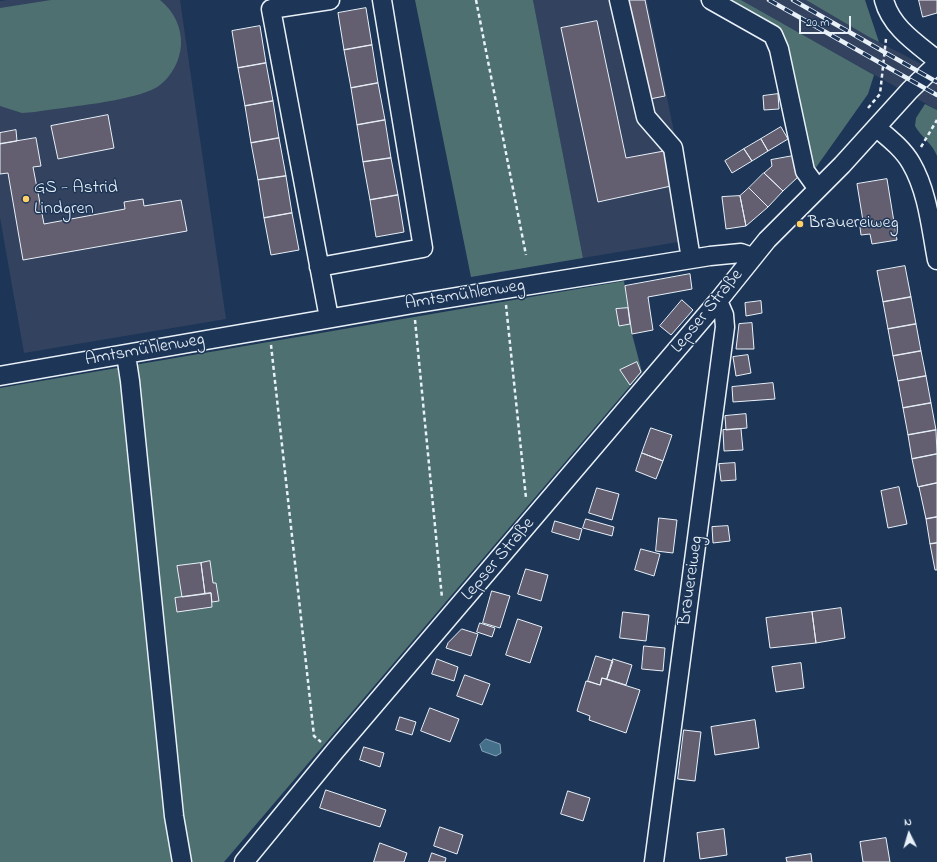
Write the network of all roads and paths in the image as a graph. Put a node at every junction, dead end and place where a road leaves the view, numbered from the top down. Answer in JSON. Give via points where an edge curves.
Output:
{"nodes":[{"id":1,"x":330,"y":0,"type":"edge"},
{"id":2,"x":382,"y":0,"type":"edge"},
{"id":3,"x":476,"y":0,"type":"edge"},
{"id":4,"x":619,"y":0,"type":"edge"},
{"id":5,"x":711,"y":0,"type":"edge"},
{"id":6,"x":884,"y":0,"type":"edge"},
{"id":7,"x":898,"y":26,"type":"junction"},
{"id":8,"x":937,"y":60,"type":"edge"},
{"id":9,"x":937,"y":64,"type":"edge"},
{"id":10,"x":865,"y":112,"type":"dead end"},
{"id":11,"x":937,"y":120,"type":"edge"},
{"id":12,"x":877,"y":128,"type":"junction"},
{"id":13,"x":910,"y":162,"type":"junction"},
{"id":14,"x":818,"y":189,"type":"junction"},
{"id":15,"x":526,"y":255,"type":"dead end"},
{"id":16,"x":752,"y":257,"type":"junction"},
{"id":17,"x":691,"y":259,"type":"junction"},
{"id":18,"x":937,"y":260,"type":"edge"},
{"id":19,"x":319,"y":267,"type":"junction"},
{"id":20,"x":505,"y":289,"type":"junction"},
{"id":21,"x":718,"y":301,"type":"junction"},
{"id":22,"x":413,"y":304,"type":"junction"},
{"id":23,"x":329,"y":318,"type":"junction"},
{"id":24,"x":270,"y":328,"type":"junction"},
{"id":25,"x":126,"y":355,"type":"junction"},
{"id":26,"x":0,"y":376,"type":"edge"},
{"id":27,"x":526,"y":498,"type":"dead end"},
{"id":28,"x":455,"y":613,"type":"junction"},
{"id":29,"x":335,"y":751,"type":"junction"},
{"id":30,"x":182,"y":862,"type":"edge"},
{"id":31,"x":244,"y":862,"type":"edge"},
{"id":32,"x":654,"y":862,"type":"edge"}],
"edges":[{"from":1,"to":19,"type":"street","via":[[271,9]]},
{"from":2,"to":19,"type":"street","via":[[423,248]]},
{"from":3,"to":15,"type":"path"},
{"from":4,"to":17,"type":"street","via":[[646,117],[673,148]]},
{"from":5,"to":14,"type":"street","via":[[773,35],[779,49],[805,171]]},
{"from":6,"to":7,"type":"street"},
{"from":7,"to":8,"type":"street"},
{"from":7,"to":10,"type":"path","via":[[885,41],[880,94]]},
{"from":9,"to":12,"type":"street"},
{"from":11,"to":13,"type":"path","via":[[928,138]]},
{"from":12,"to":13,"type":"street"},
{"from":12,"to":14,"type":"street"},
{"from":13,"to":18,"type":"street","via":[[923,195]]},
{"from":14,"to":16,"type":"street"},
{"from":16,"to":17,"type":"street","name":"Amtsmühlenweg","via":[[741,253]]},
{"from":16,"to":21,"type":"street","name":"Lepser Straße"},
{"from":17,"to":20,"type":"street","name":"Amtsmühlenweg"},
{"from":19,"to":23,"type":"street"},
{"from":20,"to":22,"type":"street","name":"Amtsmühlenweg"},
{"from":20,"to":27,"type":"path"},
{"from":21,"to":28,"type":"street","name":"Lepser Straße"},
{"from":21,"to":32,"type":"street","name":"Brauereiweg","via":[[724,315],[725,327]]},
{"from":22,"to":23,"type":"street","name":"Amtsmühlenweg"},
{"from":22,"to":28,"type":"path","via":[[442,600]]},
{"from":23,"to":24,"type":"street","name":"Amtsmühlenweg"},
{"from":24,"to":25,"type":"street","name":"Amtsmühlenweg"},
{"from":24,"to":29,"type":"path","via":[[314,736]]},
{"from":25,"to":26,"type":"street","name":"Amtsmühlenweg"},
{"from":25,"to":30,"type":"street","via":[[174,816]]},
{"from":28,"to":29,"type":"street","name":"Lepser Straße"},
{"from":29,"to":31,"type":"street","name":"Lepser Straße"}]}
